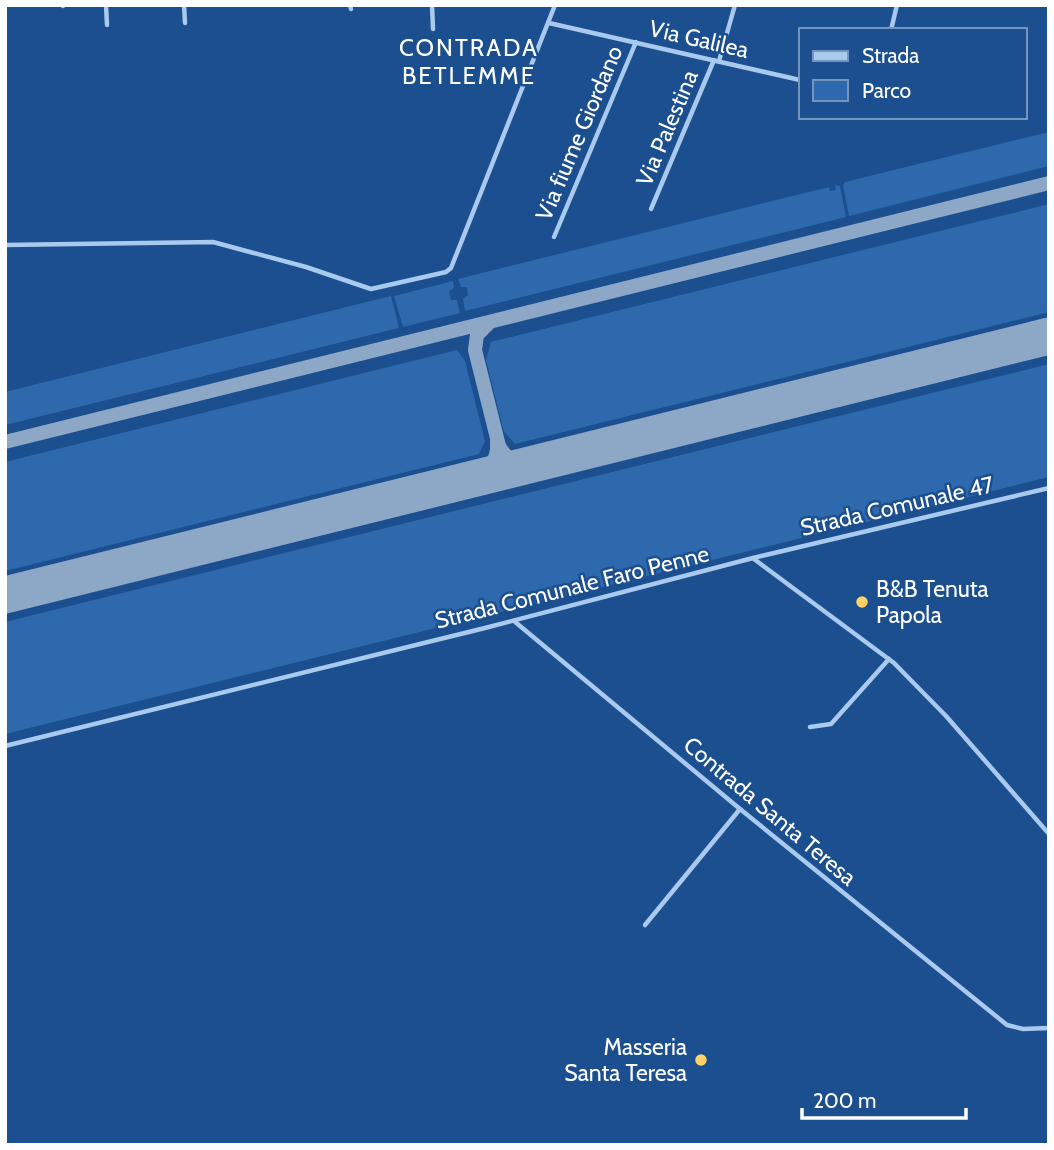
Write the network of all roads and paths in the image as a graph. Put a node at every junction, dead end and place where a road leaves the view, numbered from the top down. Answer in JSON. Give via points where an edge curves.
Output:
{"nodes":[{"id":1,"x":106,"y":5,"type":"edge"},
{"id":2,"x":184,"y":5,"type":"edge"},
{"id":3,"x":432,"y":5,"type":"edge"},
{"id":4,"x":555,"y":5,"type":"edge"},
{"id":5,"x":735,"y":5,"type":"edge"},
{"id":6,"x":897,"y":5,"type":"edge"},
{"id":7,"x":185,"y":23,"type":"dead end"},
{"id":8,"x":548,"y":23,"type":"junction"},
{"id":9,"x":107,"y":25,"type":"dead end"},
{"id":10,"x":891,"y":28,"type":"edge"},
{"id":11,"x":433,"y":29,"type":"dead end"},
{"id":12,"x":636,"y":42,"type":"junction"},
{"id":13,"x":717,"y":61,"type":"junction"},
{"id":14,"x":799,"y":80,"type":"edge"},
{"id":15,"x":651,"y":209,"type":"dead end"},
{"id":16,"x":554,"y":237,"type":"dead end"},
{"id":17,"x":5,"y":245,"type":"edge"},
{"id":18,"x":1049,"y":488,"type":"edge"},
{"id":19,"x":753,"y":558,"type":"junction"},
{"id":20,"x":513,"y":621,"type":"junction"},
{"id":21,"x":889,"y":659,"type":"junction"},
{"id":22,"x":810,"y":727,"type":"dead end"},
{"id":23,"x":5,"y":746,"type":"edge"},
{"id":24,"x":740,"y":809,"type":"junction"},
{"id":25,"x":1049,"y":834,"type":"edge"},
{"id":26,"x":645,"y":925,"type":"dead end"},
{"id":27,"x":1049,"y":1028,"type":"edge"}],
"edges":[{"from":1,"to":9,"type":"street"},
{"from":2,"to":7,"type":"street"},
{"from":3,"to":11,"type":"street"},
{"from":4,"to":8,"type":"street"},
{"from":5,"to":13,"type":"street","name":"Via Palestina"},
{"from":6,"to":10,"type":"street"},
{"from":8,"to":12,"type":"street","name":"Via Galilea"},
{"from":8,"to":17,"type":"street","via":[[451,268],[440,274],[371,289],[213,242]]},
{"from":12,"to":13,"type":"street","name":"Via Galilea"},
{"from":12,"to":16,"type":"street","name":"Via fiume Giordano"},
{"from":13,"to":14,"type":"street","name":"Via Galilea"},
{"from":13,"to":15,"type":"street","name":"Via Palestina"},
{"from":18,"to":19,"type":"street","name":"Strada Comunale 47"},
{"from":19,"to":20,"type":"street","name":"Strada Comunale Faro Penne"},
{"from":19,"to":21,"type":"street"},
{"from":20,"to":23,"type":"street","name":"Strada Comunale Faro Penne"},
{"from":20,"to":24,"type":"street","name":"Contrada Santa Teresa"},
{"from":21,"to":22,"type":"street","via":[[831,724]]},
{"from":21,"to":25,"type":"street","via":[[946,716]]},
{"from":24,"to":26,"type":"street"},
{"from":24,"to":27,"type":"street","name":"Contrada Santa Teresa","via":[[1007,1025]]}]}
